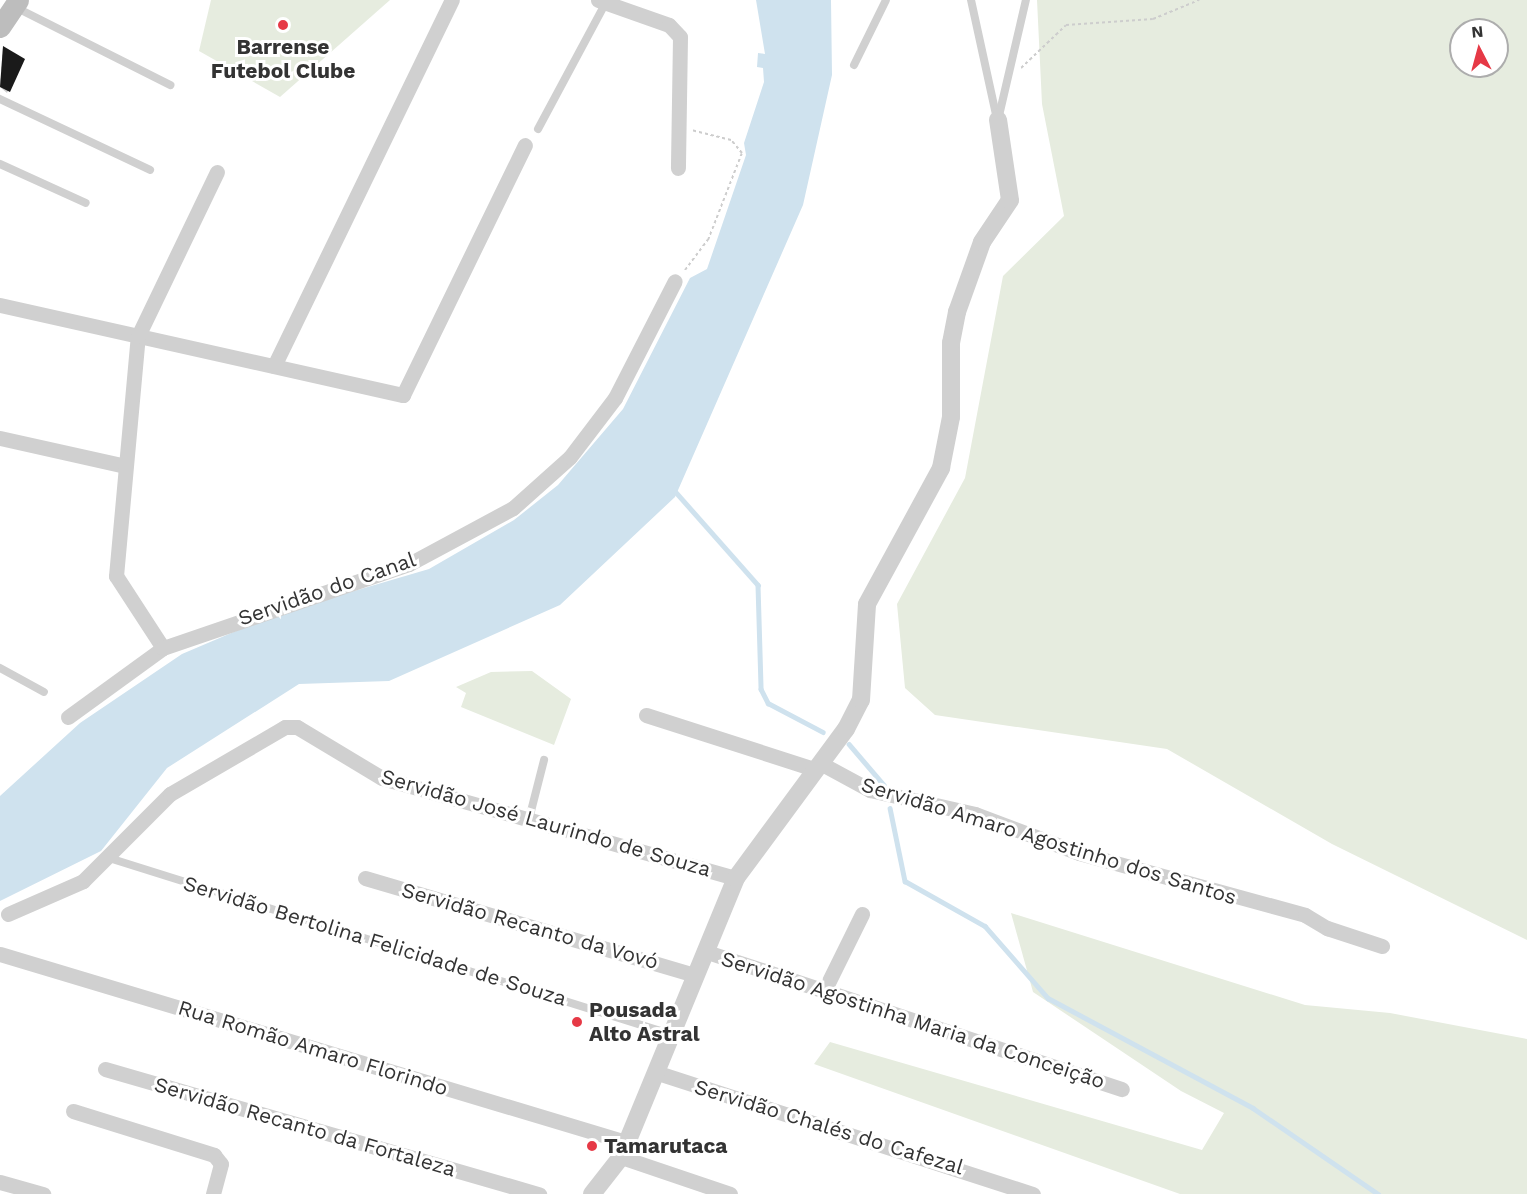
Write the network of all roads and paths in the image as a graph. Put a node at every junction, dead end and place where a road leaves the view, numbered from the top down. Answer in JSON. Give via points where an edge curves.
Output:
{"nodes":[{"id":1,"x":452,"y":0,"type":"edge"},
{"id":2,"x":886,"y":0,"type":"edge"},
{"id":3,"x":971,"y":0,"type":"edge"},
{"id":4,"x":1026,"y":0,"type":"edge"},
{"id":5,"x":1199,"y":0,"type":"edge"},
{"id":6,"x":602,"y":2,"type":"edge"},
{"id":7,"x":16,"y":3,"type":"edge"},
{"id":8,"x":0,"y":27,"type":"edge"},
{"id":9,"x":854,"y":65,"type":"dead end"},
{"id":10,"x":1010,"y":78,"type":"junction"},
{"id":11,"x":170,"y":85,"type":"dead end"},
{"id":12,"x":0,"y":99,"type":"edge"},
{"id":13,"x":998,"y":120,"type":"junction"},
{"id":14,"x":679,"y":126,"type":"junction"},
{"id":15,"x":538,"y":129,"type":"dead end"},
{"id":16,"x":525,"y":145,"type":"dead end"},
{"id":17,"x":0,"y":164,"type":"edge"},
{"id":18,"x":678,"y":168,"type":"dead end"},
{"id":19,"x":150,"y":170,"type":"dead end"},
{"id":20,"x":217,"y":172,"type":"dead end"},
{"id":21,"x":86,"y":203,"type":"dead end"},
{"id":22,"x":675,"y":281,"type":"joint"},
{"id":23,"x":0,"y":305,"type":"edge"},
{"id":24,"x":138,"y":336,"type":"junction"},
{"id":25,"x":274,"y":366,"type":"junction"},
{"id":26,"x":0,"y":438,"type":"edge"},
{"id":27,"x":125,"y":466,"type":"junction"},
{"id":28,"x":163,"y":648,"type":"junction"},
{"id":29,"x":0,"y":668,"type":"edge"},
{"id":30,"x":44,"y":692,"type":"dead end"},
{"id":31,"x":646,"y":715,"type":"dead end"},
{"id":32,"x":68,"y":717,"type":"dead end"},
{"id":33,"x":544,"y":759,"type":"dead end"},
{"id":34,"x":817,"y":766,"type":"junction"},
{"id":35,"x":529,"y":819,"type":"junction"},
{"id":36,"x":110,"y":858,"type":"junction"},
{"id":37,"x":365,"y":878,"type":"dead end"},
{"id":38,"x":736,"y":878,"type":"junction"},
{"id":39,"x":8,"y":914,"type":"dead end"},
{"id":40,"x":862,"y":914,"type":"dead end"},
{"id":41,"x":1382,"y":946,"type":"dead end"},
{"id":42,"x":704,"y":951,"type":"junction"},
{"id":43,"x":0,"y":954,"type":"edge"},
{"id":44,"x":694,"y":975,"type":"junction"},
{"id":45,"x":824,"y":992,"type":"junction"},
{"id":46,"x":674,"y":1035,"type":"junction"},
{"id":47,"x":105,"y":1069,"type":"dead end"},
{"id":48,"x":658,"y":1073,"type":"junction"},
{"id":49,"x":1122,"y":1089,"type":"dead end"},
{"id":50,"x":73,"y":1111,"type":"dead end"},
{"id":51,"x":621,"y":1155,"type":"junction"},
{"id":52,"x":7,"y":1187,"type":"edge"},
{"id":53,"x":43,"y":1194,"type":"edge"},
{"id":54,"x":213,"y":1194,"type":"edge"},
{"id":55,"x":539,"y":1194,"type":"edge"},
{"id":56,"x":592,"y":1194,"type":"edge"},
{"id":57,"x":698,"y":1194,"type":"edge"},
{"id":58,"x":730,"y":1194,"type":"edge"},
{"id":59,"x":1033,"y":1194,"type":"edge"}],
"edges":[{"from":1,"to":25,"type":"street"},
{"from":2,"to":9,"type":"lane"},
{"from":3,"to":13,"type":"lane"},
{"from":4,"to":10,"type":"lane"},
{"from":5,"to":10,"type":"path","via":[[1153,20],[1066,25]]},
{"from":6,"to":14,"type":"street","via":[[669,25],[680,37]]},
{"from":6,"to":15,"type":"lane"},
{"from":7,"to":8,"type":"main road"},
{"from":7,"to":11,"type":"lane"},
{"from":10,"to":13,"type":"lane"},
{"from":12,"to":19,"type":"lane"},
{"from":13,"to":34,"type":"street","via":[[1012,190],[1006,211],[982,242],[957,312],[951,343],[951,417],[941,468],[872,588],[865,620],[861,700]]},
{"from":14,"to":18,"type":"street"},
{"from":14,"to":22,"type":"path","via":[[731,141],[742,153],[708,240]]},
{"from":16,"to":25,"type":"street","via":[[402,395]]},
{"from":17,"to":21,"type":"lane"},
{"from":20,"to":24,"type":"street"},
{"from":22,"to":28,"type":"street","name":"Servidão do Canal","via":[[615,398],[570,457],[513,508],[409,564]]},
{"from":23,"to":24,"type":"street"},
{"from":24,"to":25,"type":"street"},
{"from":24,"to":27,"type":"street"},
{"from":26,"to":27,"type":"street"},
{"from":27,"to":28,"type":"street","via":[[116,576]]},
{"from":28,"to":32,"type":"street","name":"Servidão do Canal"},
{"from":29,"to":30,"type":"lane"},
{"from":31,"to":34,"type":"street","name":"Servidão Amaro Agostinho dos Santos"},
{"from":33,"to":35,"type":"lane"},
{"from":34,"to":38,"type":"street"},
{"from":34,"to":41,"type":"street","name":"Servidão Amaro Agostinho dos Santos","via":[[870,790],[975,814],[1079,853],[1305,915],[1327,928]]},
{"from":35,"to":36,"type":"street","name":"Servidão José Laurindo de Souza","via":[[382,778],[297,727],[285,726],[226,765],[182,785],[140,821]]},
{"from":35,"to":38,"type":"street","name":"Servidão José Laurindo de Souza"},
{"from":36,"to":39,"type":"street","via":[[83,881]]},
{"from":36,"to":46,"type":"lane","name":"Servidão Bertolina Felicidade de Souza"},
{"from":37,"to":44,"type":"street","name":"Servidão Recanto da Vovó"},
{"from":38,"to":42,"type":"street"},
{"from":40,"to":45,"type":"street"},
{"from":42,"to":44,"type":"street"},
{"from":42,"to":45,"type":"street","name":"Servidão Agostinha Maria da Conceição"},
{"from":43,"to":51,"type":"street","name":"Rua Romão Amaro Florindo"},
{"from":44,"to":46,"type":"street"},
{"from":45,"to":49,"type":"street","name":"Servidão Agostinha Maria da Conceição"},
{"from":46,"to":48,"type":"street"},
{"from":47,"to":55,"type":"street","name":"Servidão Recanto da Fortaleza"},
{"from":48,"to":51,"type":"street"},
{"from":48,"to":59,"type":"street","name":"Servidão Chalés do Cafezal"},
{"from":50,"to":54,"type":"street","via":[[214,1155],[221,1164]]},
{"from":51,"to":56,"type":"street"},
{"from":51,"to":57,"type":"street"},
{"from":51,"to":58,"type":"street"},
{"from":52,"to":53,"type":"street"}]}
